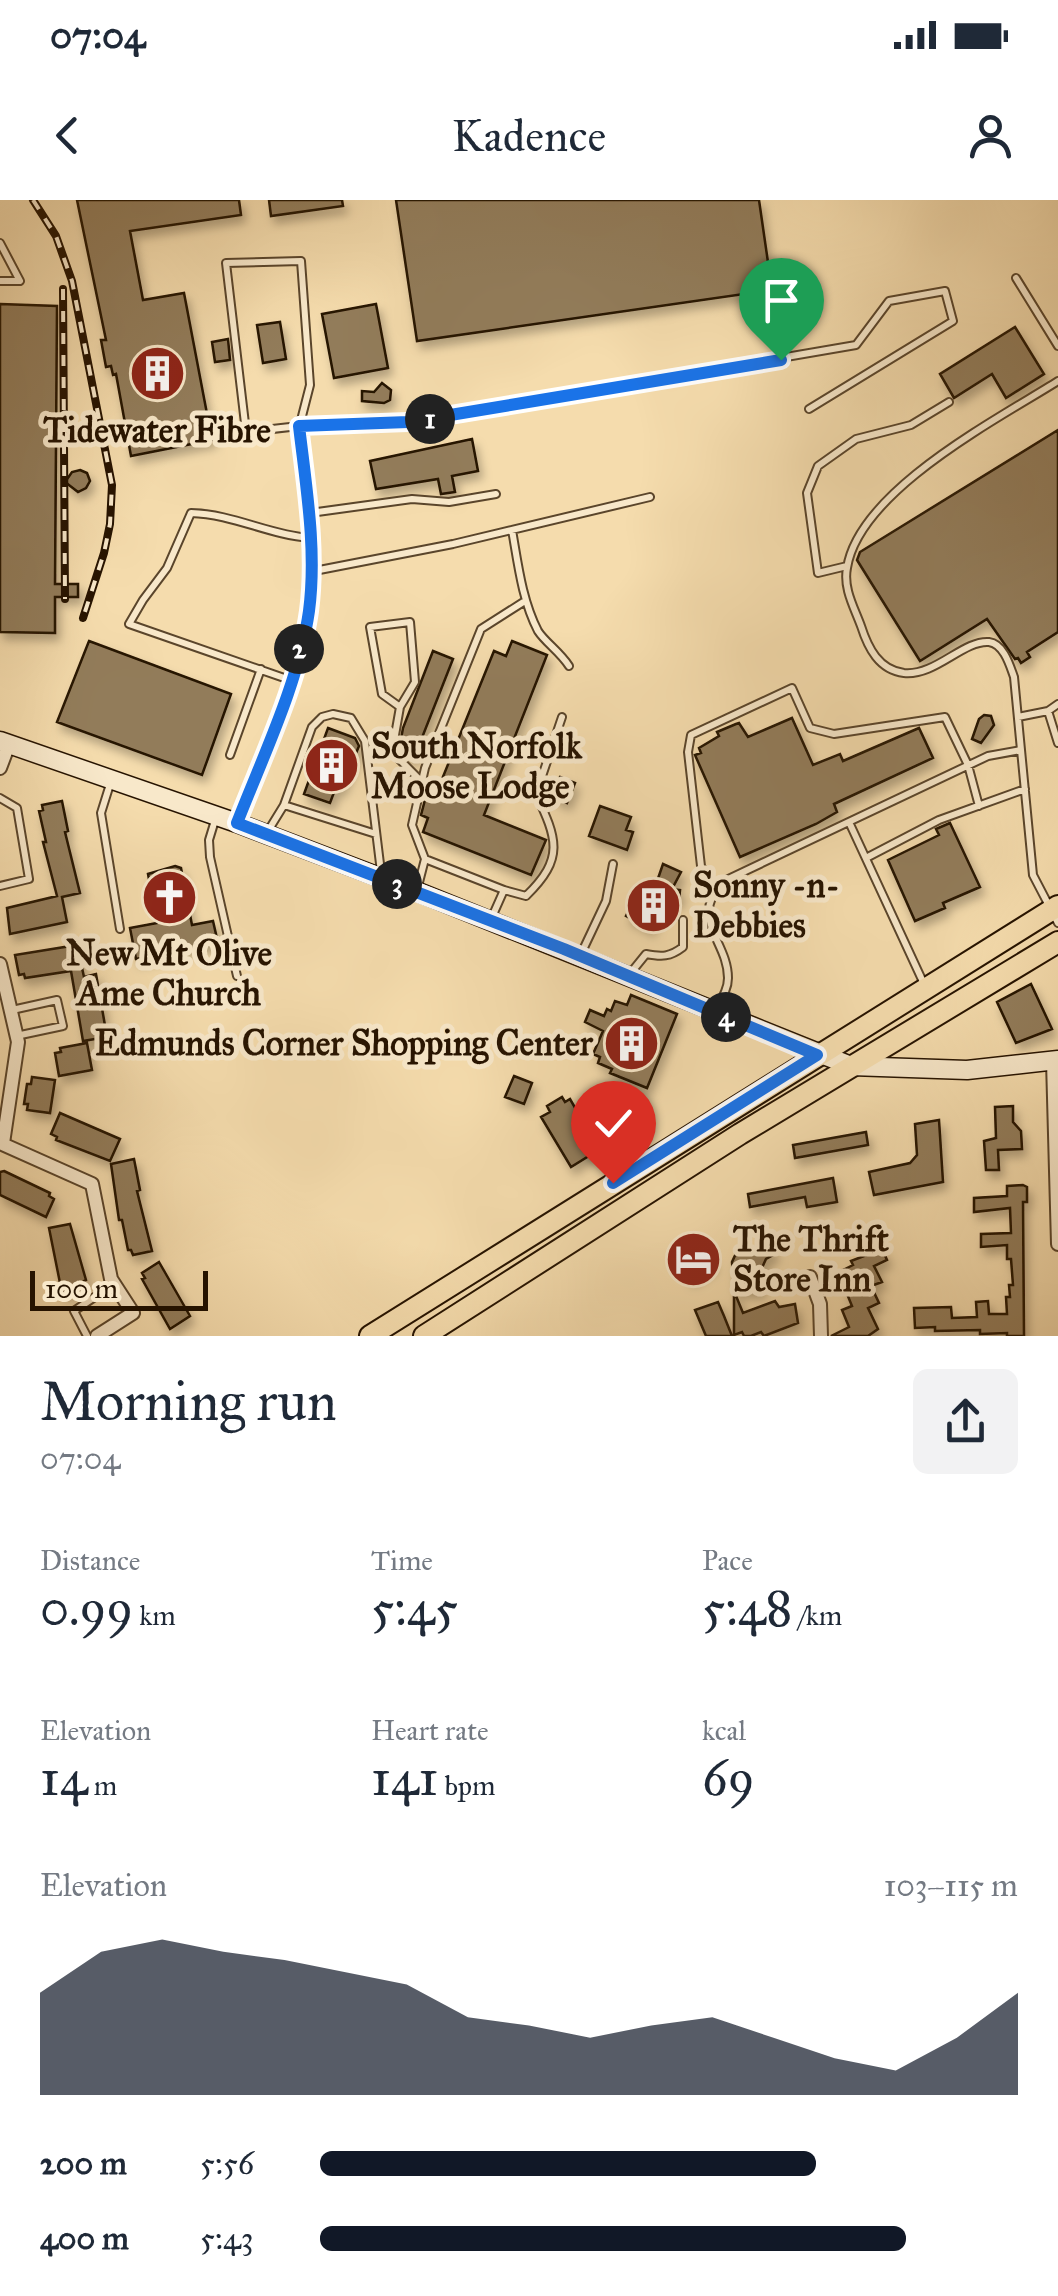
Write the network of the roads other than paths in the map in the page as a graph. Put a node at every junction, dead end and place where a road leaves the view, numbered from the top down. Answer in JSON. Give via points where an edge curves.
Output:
{"nodes":[{"id":1,"x":0,"y":243,"type":"edge"},
{"id":2,"x":1016,"y":278,"type":"dead end"},
{"id":3,"x":0,"y":281,"type":"edge"},
{"id":4,"x":1058,"y":346,"type":"edge"},
{"id":5,"x":1058,"y":380,"type":"edge"},
{"id":6,"x":950,"y":402,"type":"dead end"},
{"id":7,"x":809,"y":409,"type":"dead end"},
{"id":8,"x":299,"y":426,"type":"junction"},
{"id":9,"x":496,"y":494,"type":"dead end"},
{"id":10,"x":650,"y":497,"type":"dead end"},
{"id":11,"x":308,"y":514,"type":"junction"},
{"id":12,"x":512,"y":530,"type":"junction"},
{"id":13,"x":310,"y":538,"type":"junction"},
{"id":14,"x":847,"y":566,"type":"junction"},
{"id":15,"x":310,"y":572,"type":"junction"},
{"id":16,"x":525,"y":601,"type":"junction"},
{"id":17,"x":569,"y":666,"type":"dead end"},
{"id":18,"x":261,"y":670,"type":"junction"},
{"id":19,"x":290,"y":680,"type":"junction"},
{"id":20,"x":1058,"y":704,"type":"edge"},
{"id":21,"x":400,"y":707,"type":"junction"},
{"id":22,"x":1048,"y":711,"type":"junction"},
{"id":23,"x":562,"y":717,"type":"dead end"},
{"id":24,"x":1018,"y":717,"type":"junction"},
{"id":25,"x":5,"y":742,"type":"edge"},
{"id":26,"x":1058,"y":743,"type":"edge"},
{"id":27,"x":1021,"y":750,"type":"junction"},
{"id":28,"x":230,"y":755,"type":"dead end"},
{"id":29,"x":968,"y":765,"type":"junction"},
{"id":30,"x":0,"y":768,"type":"edge"},
{"id":31,"x":112,"y":780,"type":"junction"},
{"id":32,"x":422,"y":782,"type":"junction"},
{"id":33,"x":1025,"y":789,"type":"junction"},
{"id":34,"x":0,"y":798,"type":"edge"},
{"id":35,"x":284,"y":805,"type":"junction"},
{"id":36,"x":978,"y":806,"type":"junction"},
{"id":37,"x":216,"y":816,"type":"junction"},
{"id":38,"x":849,"y":822,"type":"junction"},
{"id":39,"x":237,"y":823,"type":"junction"},
{"id":40,"x":266,"y":834,"type":"junction"},
{"id":41,"x":376,"y":834,"type":"junction"},
{"id":42,"x":866,"y":858,"type":"junction"},
{"id":43,"x":424,"y":859,"type":"junction"},
{"id":44,"x":614,"y":864,"type":"dead end"},
{"id":45,"x":382,"y":879,"type":"junction"},
{"id":46,"x":0,"y":886,"type":"edge"},
{"id":47,"x":504,"y":890,"type":"junction"},
{"id":48,"x":416,"y":891,"type":"junction"},
{"id":49,"x":714,"y":892,"type":"junction"},
{"id":50,"x":1056,"y":913,"type":"edge"},
{"id":51,"x":491,"y":920,"type":"junction"},
{"id":52,"x":683,"y":920,"type":"dead end"},
{"id":53,"x":120,"y":929,"type":"dead end"},
{"id":54,"x":1058,"y":942,"type":"edge"},
{"id":55,"x":580,"y":956,"type":"junction"},
{"id":56,"x":0,"y":964,"type":"edge"},
{"id":57,"x":237,"y":976,"type":"dead end"},
{"id":58,"x":628,"y":976,"type":"junction"},
{"id":59,"x":926,"y":988,"type":"junction"},
{"id":60,"x":10,"y":1010,"type":"junction"},
{"id":61,"x":714,"y":1012,"type":"junction"},
{"id":62,"x":16,"y":1036,"type":"junction"},
{"id":63,"x":817,"y":1055,"type":"junction"},
{"id":64,"x":1055,"y":1060,"type":"edge"},
{"id":65,"x":851,"y":1066,"type":"junction"},
{"id":66,"x":2,"y":1143,"type":"edge"},
{"id":67,"x":1058,"y":1244,"type":"edge"},
{"id":68,"x":810,"y":1277,"type":"dead end"},
{"id":69,"x":114,"y":1284,"type":"junction"},
{"id":70,"x":87,"y":1336,"type":"edge"},
{"id":71,"x":98,"y":1336,"type":"edge"},
{"id":72,"x":370,"y":1336,"type":"edge"},
{"id":73,"x":424,"y":1336,"type":"edge"},
{"id":74,"x":821,"y":1336,"type":"edge"}],
"edges":[{"from":1,"to":3,"type":"lane","via":[[20,281]]},
{"from":2,"to":4,"type":"lane"},
{"from":5,"to":14,"type":"lane","via":[[880,503]]},
{"from":6,"to":14,"type":"lane","via":[[911,425],[856,439],[818,466],[807,493],[818,573]]},
{"from":7,"to":8,"type":"lane","via":[[953,321],[945,291],[888,301],[856,345],[408,422]]},
{"from":8,"to":8,"type":"lane","via":[[246,432],[226,264],[301,262],[310,385]]},
{"from":8,"to":11,"type":"street"},
{"from":9,"to":11,"type":"lane"},
{"from":10,"to":12,"type":"lane"},
{"from":11,"to":13,"type":"street"},
{"from":12,"to":15,"type":"lane"},
{"from":12,"to":16,"type":"lane"},
{"from":13,"to":15,"type":"street"},
{"from":13,"to":18,"type":"lane","via":[[218,513],[191,513],[168,568],[128,624]]},
{"from":14,"to":24,"type":"lane","via":[[846,585],[866,642],[884,667],[927,670],[990,642],[1014,678]]},
{"from":15,"to":19,"type":"street","via":[[309,611]]},
{"from":16,"to":17,"type":"lane","via":[[540,635]]},
{"from":16,"to":32,"type":"lane","via":[[480,630]]},
{"from":18,"to":19,"type":"lane"},
{"from":18,"to":28,"type":"lane"},
{"from":19,"to":39,"type":"street"},
{"from":20,"to":22,"type":"lane"},
{"from":21,"to":21,"type":"lane","via":[[416,682],[410,622],[370,627],[382,694]]},
{"from":21,"to":32,"type":"lane","via":[[392,752]]},
{"from":22,"to":24,"type":"lane"},
{"from":22,"to":26,"type":"lane"},
{"from":23,"to":47,"type":"lane","via":[[536,794],[554,834],[555,854],[526,896]]},
{"from":24,"to":27,"type":"lane"},
{"from":25,"to":30,"type":"street"},
{"from":25,"to":31,"type":"main road"},
{"from":27,"to":29,"type":"lane"},
{"from":27,"to":33,"type":"lane"},
{"from":29,"to":36,"type":"lane"},
{"from":29,"to":38,"type":"lane"},
{"from":29,"to":49,"type":"lane","via":[[945,717],[834,734],[810,728],[792,688],[692,735],[688,752],[702,866]]},
{"from":31,"to":37,"type":"main road"},
{"from":31,"to":53,"type":"lane","via":[[101,813]]},
{"from":32,"to":43,"type":"lane","via":[[412,825]]},
{"from":33,"to":36,"type":"lane"},
{"from":33,"to":50,"type":"lane","via":[[1033,876]]},
{"from":34,"to":46,"type":"lane","via":[[17,808],[29,880]]},
{"from":35,"to":40,"type":"lane"},
{"from":35,"to":41,"type":"lane"},
{"from":35,"to":41,"type":"lane","via":[[312,727],[322,716],[351,718],[364,741]]},
{"from":36,"to":42,"type":"lane"},
{"from":37,"to":39,"type":"main road"},
{"from":37,"to":57,"type":"lane","via":[[210,857]]},
{"from":38,"to":42,"type":"lane"},
{"from":38,"to":49,"type":"lane","via":[[722,882]]},
{"from":39,"to":40,"type":"main road"},
{"from":40,"to":45,"type":"main road"},
{"from":41,"to":45,"type":"lane"},
{"from":42,"to":59,"type":"lane"},
{"from":43,"to":47,"type":"lane"},
{"from":43,"to":48,"type":"lane"},
{"from":44,"to":55,"type":"lane","via":[[606,901]]},
{"from":45,"to":48,"type":"main road"},
{"from":47,"to":51,"type":"lane"},
{"from":48,"to":51,"type":"main road"},
{"from":49,"to":61,"type":"lane","via":[[709,927],[728,975]]},
{"from":50,"to":59,"type":"main road"},
{"from":51,"to":55,"type":"main road"},
{"from":52,"to":58,"type":"lane","via":[[683,947],[674,955],[646,954]]},
{"from":54,"to":65,"type":"main road"},
{"from":55,"to":58,"type":"main road"},
{"from":56,"to":60,"type":"street"},
{"from":58,"to":61,"type":"main road"},
{"from":59,"to":63,"type":"main road"},
{"from":60,"to":62,"type":"street"},
{"from":60,"to":62,"type":"lane","via":[[58,1000],[63,1026]]},
{"from":61,"to":63,"type":"main road"},
{"from":62,"to":66,"type":"street"},
{"from":63,"to":65,"type":"main road"},
{"from":63,"to":72,"type":"main road"},
{"from":64,"to":65,"type":"main road","via":[[967,1070]]},
{"from":64,"to":67,"type":"street"},
{"from":65,"to":73,"type":"main road"},
{"from":66,"to":69,"type":"street","via":[[92,1184]]},
{"from":68,"to":74,"type":"street","via":[[822,1311]]},
{"from":69,"to":70,"type":"lane","via":[[74,1312]]},
{"from":69,"to":71,"type":"street","via":[[133,1313]]}]}
